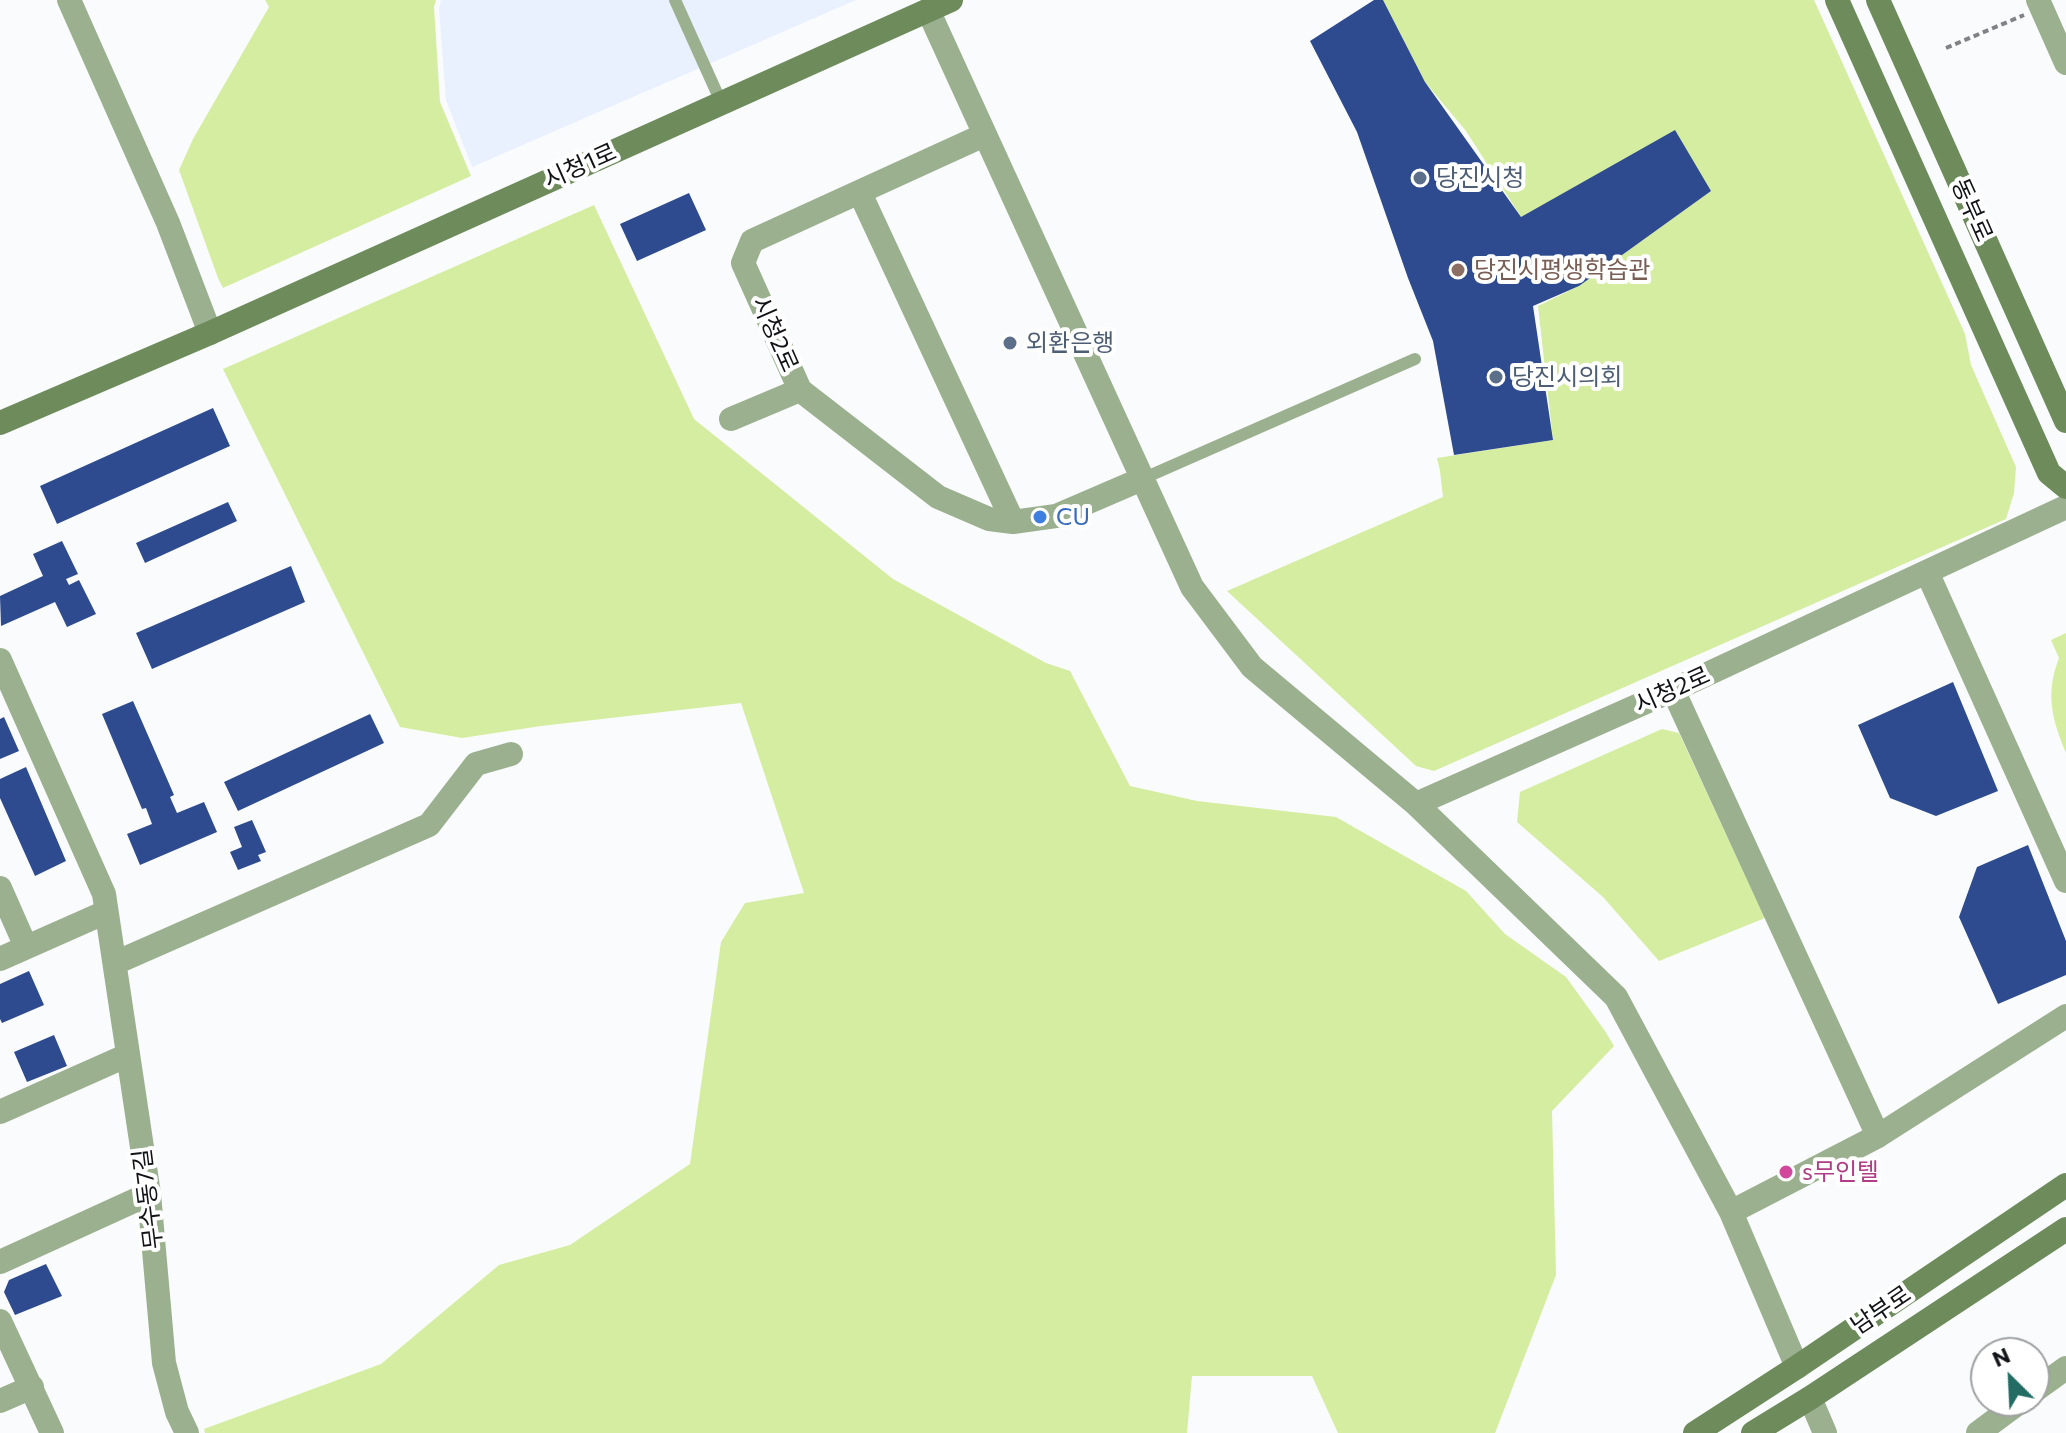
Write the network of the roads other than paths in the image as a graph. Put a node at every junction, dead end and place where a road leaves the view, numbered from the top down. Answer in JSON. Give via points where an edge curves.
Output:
{"nodes":[{"id":1,"x":69,"y":0,"type":"edge"},
{"id":2,"x":675,"y":0,"type":"edge"},
{"id":3,"x":951,"y":0,"type":"edge"},
{"id":4,"x":1837,"y":0,"type":"edge"},
{"id":5,"x":1878,"y":0,"type":"edge"},
{"id":6,"x":2040,"y":4,"type":"edge"},
{"id":7,"x":925,"y":5,"type":"edge"},
{"id":8,"x":2066,"y":63,"type":"edge"},
{"id":9,"x":721,"y":102,"type":"junction"},
{"id":10,"x":984,"y":135,"type":"junction"},
{"id":11,"x":860,"y":193,"type":"junction"},
{"id":12,"x":210,"y":333,"type":"junction"},
{"id":13,"x":1415,"y":359,"type":"dead end"},
{"id":14,"x":800,"y":390,"type":"junction"},
{"id":15,"x":731,"y":419,"type":"dead end"},
{"id":16,"x":2066,"y":421,"type":"edge"},
{"id":17,"x":0,"y":423,"type":"edge"},
{"id":18,"x":1142,"y":479,"type":"junction"},
{"id":19,"x":994,"y":481,"type":"junction"},
{"id":20,"x":2066,"y":487,"type":"edge"},
{"id":21,"x":938,"y":497,"type":"junction"},
{"id":22,"x":2066,"y":507,"type":"edge"},
{"id":23,"x":1013,"y":522,"type":"junction"},
{"id":24,"x":1927,"y":572,"type":"junction"},
{"id":25,"x":0,"y":660,"type":"edge"},
{"id":26,"x":1673,"y":690,"type":"junction"},
{"id":27,"x":511,"y":754,"type":"dead end"},
{"id":28,"x":1416,"y":804,"type":"junction"},
{"id":29,"x":2066,"y":881,"type":"edge"},
{"id":30,"x":0,"y":888,"type":"edge"},
{"id":31,"x":106,"y":912,"type":"junction"},
{"id":32,"x":26,"y":947,"type":"junction"},
{"id":33,"x":0,"y":959,"type":"edge"},
{"id":34,"x":115,"y":963,"type":"junction"},
{"id":35,"x":2066,"y":1016,"type":"edge"},
{"id":36,"x":128,"y":1055,"type":"junction"},
{"id":37,"x":0,"y":1112,"type":"edge"},
{"id":38,"x":1878,"y":1136,"type":"junction"},
{"id":39,"x":2066,"y":1185,"type":"edge"},
{"id":40,"x":149,"y":1194,"type":"junction"},
{"id":41,"x":1731,"y":1212,"type":"junction"},
{"id":42,"x":2066,"y":1229,"type":"edge"},
{"id":43,"x":0,"y":1262,"type":"edge"},
{"id":44,"x":0,"y":1321,"type":"edge"},
{"id":45,"x":1797,"y":1367,"type":"junction"},
{"id":46,"x":32,"y":1387,"type":"junction"},
{"id":47,"x":1810,"y":1398,"type":"junction"},
{"id":48,"x":0,"y":1401,"type":"edge"},
{"id":49,"x":2000,"y":1417,"type":"edge"},
{"id":50,"x":52,"y":1433,"type":"edge"},
{"id":51,"x":187,"y":1433,"type":"edge"},
{"id":52,"x":1695,"y":1433,"type":"edge"},
{"id":53,"x":1753,"y":1433,"type":"edge"},
{"id":54,"x":1825,"y":1433,"type":"edge"},
{"id":55,"x":1978,"y":1433,"type":"edge"}],
"edges":[{"from":1,"to":12,"type":"street","via":[[168,223]]},
{"from":2,"to":9,"type":"lane"},
{"from":3,"to":7,"type":"street","name":"시청1로"},
{"from":4,"to":20,"type":"street","via":[[2049,473]]},
{"from":5,"to":16,"type":"street","name":"동부로"},
{"from":6,"to":8,"type":"street"},
{"from":7,"to":9,"type":"street","name":"시청1로"},
{"from":7,"to":10,"type":"street"},
{"from":9,"to":12,"type":"street","name":"시청1로"},
{"from":10,"to":11,"type":"street","name":"시청2로"},
{"from":10,"to":18,"type":"street"},
{"from":11,"to":14,"type":"street","name":"시청2로","via":[[752,241],[743,263]]},
{"from":11,"to":19,"type":"street"},
{"from":12,"to":17,"type":"street","name":"시청1로"},
{"from":13,"to":18,"type":"lane"},
{"from":14,"to":15,"type":"street"},
{"from":14,"to":21,"type":"street","name":"시청2로"},
{"from":18,"to":23,"type":"street","name":"시청2로","via":[[1056,516]]},
{"from":18,"to":28,"type":"street","via":[[1192,587],[1252,667]]},
{"from":19,"to":21,"type":"street","via":[[994,492],[975,500]]},
{"from":19,"to":23,"type":"street"},
{"from":21,"to":23,"type":"street","name":"시청2로","via":[[989,519]]},
{"from":22,"to":24,"type":"street","name":"시청2로"},
{"from":24,"to":26,"type":"street","name":"시청2로"},
{"from":24,"to":29,"type":"street"},
{"from":25,"to":31,"type":"street","name":"무수동7길","via":[[104,894]]},
{"from":26,"to":28,"type":"street","name":"시청2로"},
{"from":26,"to":38,"type":"street"},
{"from":27,"to":34,"type":"street","via":[[476,764],[429,825]]},
{"from":28,"to":41,"type":"street","via":[[1616,997]]},
{"from":30,"to":32,"type":"street"},
{"from":31,"to":32,"type":"street"},
{"from":31,"to":34,"type":"street","name":"무수동7길"},
{"from":32,"to":33,"type":"street"},
{"from":34,"to":36,"type":"street","name":"무수동7길"},
{"from":35,"to":38,"type":"street"},
{"from":36,"to":37,"type":"street"},
{"from":36,"to":40,"type":"street","name":"무수동7길"},
{"from":38,"to":41,"type":"street"},
{"from":39,"to":45,"type":"street","name":"남부로"},
{"from":40,"to":43,"type":"street"},
{"from":40,"to":51,"type":"street","name":"무수동7길","via":[[164,1363]]},
{"from":41,"to":45,"type":"street"},
{"from":42,"to":47,"type":"street","name":"남부로"},
{"from":44,"to":46,"type":"street"},
{"from":45,"to":47,"type":"street"},
{"from":45,"to":52,"type":"street","name":"남부로"},
{"from":46,"to":48,"type":"street"},
{"from":46,"to":50,"type":"street"},
{"from":47,"to":53,"type":"street","name":"남부로"},
{"from":47,"to":54,"type":"street"},
{"from":49,"to":55,"type":"street"}]}
